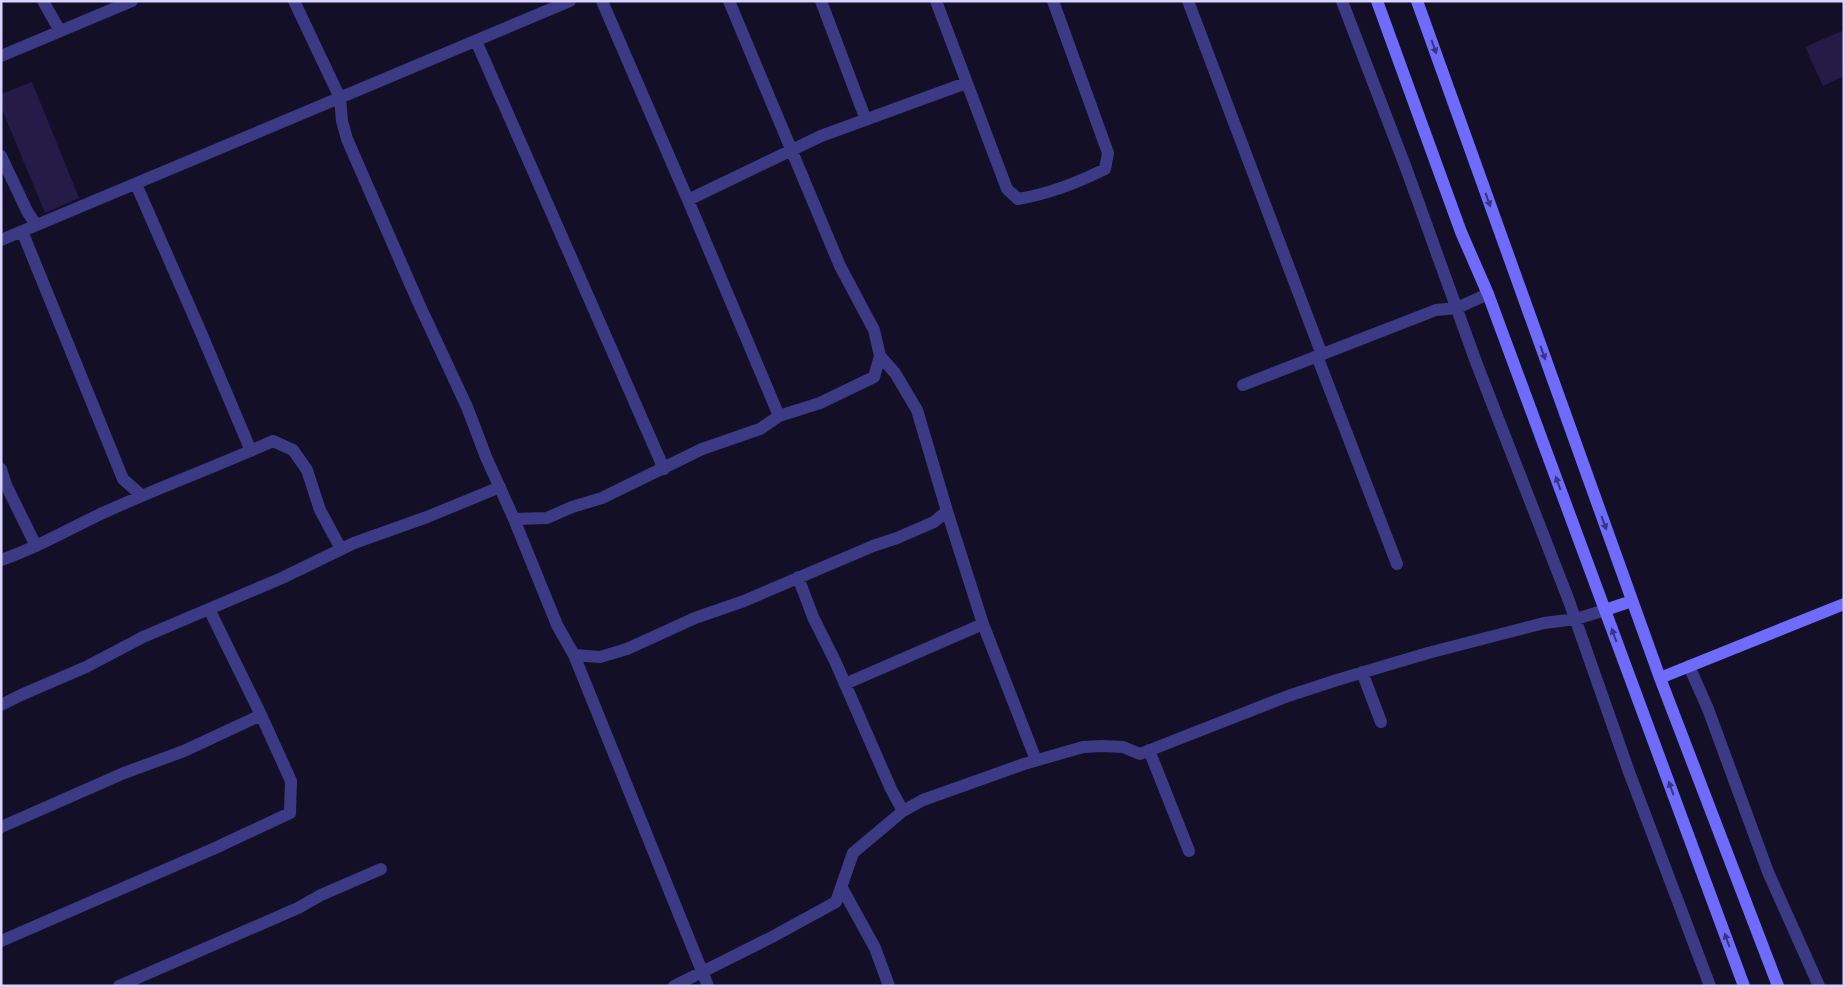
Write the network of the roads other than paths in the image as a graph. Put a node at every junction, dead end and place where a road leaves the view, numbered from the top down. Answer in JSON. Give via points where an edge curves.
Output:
{"nodes":[{"id":1,"x":43,"y":1,"type":"edge"},
{"id":2,"x":132,"y":1,"type":"edge"},
{"id":3,"x":294,"y":1,"type":"edge"},
{"id":4,"x":570,"y":1,"type":"edge"},
{"id":5,"x":602,"y":1,"type":"edge"},
{"id":6,"x":729,"y":1,"type":"edge"},
{"id":7,"x":821,"y":1,"type":"edge"},
{"id":8,"x":936,"y":1,"type":"edge"},
{"id":9,"x":1053,"y":1,"type":"edge"},
{"id":10,"x":1188,"y":1,"type":"edge"},
{"id":11,"x":1342,"y":1,"type":"edge"},
{"id":12,"x":1377,"y":1,"type":"edge"},
{"id":13,"x":1417,"y":1,"type":"edge"},
{"id":14,"x":60,"y":31,"type":"junction"},
{"id":15,"x":476,"y":41,"type":"junction"},
{"id":16,"x":1,"y":56,"type":"edge"},
{"id":17,"x":966,"y":83,"type":"junction"},
{"id":18,"x":340,"y":98,"type":"junction"},
{"id":19,"x":866,"y":120,"type":"junction"},
{"id":20,"x":793,"y":151,"type":"junction"},
{"id":21,"x":1,"y":156,"type":"edge"},
{"id":22,"x":136,"y":184,"type":"junction"},
{"id":23,"x":688,"y":200,"type":"junction"},
{"id":24,"x":36,"y":225,"type":"junction"},
{"id":25,"x":22,"y":231,"type":"junction"},
{"id":26,"x":1,"y":240,"type":"edge"},
{"id":27,"x":1488,"y":294,"type":"junction"},
{"id":28,"x":1457,"y":308,"type":"junction"},
{"id":29,"x":880,"y":356,"type":"junction"},
{"id":30,"x":1320,"y":356,"type":"junction"},
{"id":31,"x":1243,"y":385,"type":"dead end"},
{"id":32,"x":779,"y":416,"type":"junction"},
{"id":33,"x":252,"y":451,"type":"junction"},
{"id":34,"x":1,"y":469,"type":"edge"},
{"id":35,"x":664,"y":469,"type":"junction"},
{"id":36,"x":500,"y":488,"type":"junction"},
{"id":37,"x":142,"y":496,"type":"junction"},
{"id":38,"x":947,"y":511,"type":"junction"},
{"id":39,"x":514,"y":519,"type":"junction"},
{"id":40,"x":36,"y":546,"type":"junction"},
{"id":41,"x":340,"y":549,"type":"junction"},
{"id":42,"x":1,"y":560,"type":"edge"},
{"id":43,"x":1397,"y":564,"type":"dead end"},
{"id":44,"x":798,"y":577,"type":"junction"},
{"id":45,"x":1632,"y":601,"type":"junction"},
{"id":46,"x":1844,"y":604,"type":"edge"},
{"id":47,"x":209,"y":609,"type":"junction"},
{"id":48,"x":1605,"y":610,"type":"junction"},
{"id":49,"x":1576,"y":619,"type":"junction"},
{"id":50,"x":983,"y":624,"type":"junction"},
{"id":51,"x":574,"y":655,"type":"junction"},
{"id":52,"x":1689,"y":666,"type":"junction"},
{"id":53,"x":1362,"y":672,"type":"junction"},
{"id":54,"x":1660,"y":678,"type":"junction"},
{"id":55,"x":845,"y":684,"type":"junction"},
{"id":56,"x":1,"y":705,"type":"edge"},
{"id":57,"x":261,"y":715,"type":"junction"},
{"id":58,"x":1381,"y":722,"type":"dead end"},
{"id":59,"x":1149,"y":750,"type":"junction"},
{"id":60,"x":1036,"y":760,"type":"junction"},
{"id":61,"x":903,"y":811,"type":"junction"},
{"id":62,"x":1,"y":828,"type":"edge"},
{"id":63,"x":1189,"y":851,"type":"dead end"},
{"id":64,"x":381,"y":869,"type":"dead end"},
{"id":65,"x":842,"y":888,"type":"junction"},
{"id":66,"x":1,"y":941,"type":"edge"},
{"id":67,"x":702,"y":972,"type":"junction"},
{"id":68,"x":119,"y":986,"type":"edge"},
{"id":69,"x":674,"y":986,"type":"edge"},
{"id":70,"x":708,"y":986,"type":"edge"},
{"id":71,"x":889,"y":986,"type":"edge"},
{"id":72,"x":1710,"y":986,"type":"edge"},
{"id":73,"x":1744,"y":986,"type":"edge"},
{"id":74,"x":1778,"y":986,"type":"edge"},
{"id":75,"x":1819,"y":986,"type":"edge"}],
"edges":[{"from":1,"to":14,"type":"street"},
{"from":2,"to":14,"type":"street"},
{"from":3,"to":18,"type":"street"},
{"from":4,"to":15,"type":"street"},
{"from":5,"to":23,"type":"street"},
{"from":6,"to":20,"type":"street"},
{"from":7,"to":19,"type":"street"},
{"from":8,"to":17,"type":"street"},
{"from":9,"to":17,"type":"street","via":[[1108,154],[1104,168],[1080,181],[1018,199],[1007,189]]},
{"from":10,"to":30,"type":"street"},
{"from":11,"to":28,"type":"street"},
{"from":12,"to":27,"type":"street","via":[[1461,232]]},
{"from":13,"to":45,"type":"street","one_way":true},
{"from":14,"to":16,"type":"street"},
{"from":15,"to":18,"type":"street"},
{"from":15,"to":35,"type":"street"},
{"from":17,"to":19,"type":"street"},
{"from":18,"to":22,"type":"street"},
{"from":18,"to":36,"type":"street","via":[[347,139]]},
{"from":19,"to":20,"type":"street","via":[[821,136]]},
{"from":20,"to":23,"type":"street"},
{"from":20,"to":29,"type":"street","via":[[840,266],[874,330]]},
{"from":21,"to":24,"type":"street"},
{"from":22,"to":24,"type":"street"},
{"from":22,"to":33,"type":"street"},
{"from":23,"to":32,"type":"street"},
{"from":24,"to":25,"type":"street"},
{"from":25,"to":26,"type":"street"},
{"from":25,"to":37,"type":"street","via":[[109,449],[123,479]]},
{"from":27,"to":28,"type":"street"},
{"from":48,"to":27,"type":"street","one_way":true},
{"from":28,"to":30,"type":"street","via":[[1436,310]]},
{"from":28,"to":49,"type":"street"},
{"from":29,"to":32,"type":"street","via":[[874,377],[820,402]]},
{"from":29,"to":38,"type":"street","via":[[917,410]]},
{"from":30,"to":31,"type":"street"},
{"from":30,"to":43,"type":"street"},
{"from":32,"to":35,"type":"street","via":[[760,429],[702,449]]},
{"from":33,"to":37,"type":"street"},
{"from":33,"to":41,"type":"street","via":[[273,441],[293,450],[307,470],[320,510]]},
{"from":34,"to":40,"type":"street"},
{"from":35,"to":39,"type":"street","via":[[602,498],[547,518]]},
{"from":36,"to":39,"type":"street"},
{"from":36,"to":41,"type":"street"},
{"from":37,"to":40,"type":"street"},
{"from":38,"to":44,"type":"street","via":[[934,522],[912,532]]},
{"from":38,"to":50,"type":"street"},
{"from":39,"to":51,"type":"street","via":[[557,625]]},
{"from":40,"to":42,"type":"street"},
{"from":41,"to":47,"type":"street"},
{"from":44,"to":51,"type":"street","via":[[627,649],[600,657]]},
{"from":44,"to":55,"type":"street"},
{"from":45,"to":48,"type":"street"},
{"from":45,"to":54,"type":"street"},
{"from":46,"to":52,"type":"street"},
{"from":47,"to":56,"type":"street"},
{"from":47,"to":57,"type":"street"},
{"from":48,"to":49,"type":"street"},
{"from":73,"to":48,"type":"street","one_way":true},
{"from":49,"to":53,"type":"street","via":[[1544,623]]},
{"from":49,"to":72,"type":"street","via":[[1629,772]]},
{"from":50,"to":55,"type":"street"},
{"from":50,"to":60,"type":"street"},
{"from":51,"to":67,"type":"street"},
{"from":52,"to":54,"type":"street"},
{"from":52,"to":75,"type":"street","via":[[1768,872]]},
{"from":53,"to":58,"type":"street"},
{"from":53,"to":59,"type":"street","via":[[1288,696]]},
{"from":54,"to":74,"type":"street"},
{"from":55,"to":61,"type":"street"},
{"from":57,"to":62,"type":"street"},
{"from":57,"to":66,"type":"street","via":[[291,781],[290,813]]},
{"from":59,"to":60,"type":"street","via":[[1140,754],[1123,747],[1102,746]]},
{"from":59,"to":63,"type":"street"},
{"from":60,"to":61,"type":"street","via":[[923,800]]},
{"from":61,"to":65,"type":"street","via":[[853,853]]},
{"from":64,"to":68,"type":"street"},
{"from":65,"to":67,"type":"street","via":[[836,902]]},
{"from":65,"to":71,"type":"street","via":[[875,948]]},
{"from":67,"to":69,"type":"street"},
{"from":67,"to":70,"type":"street"}]}
